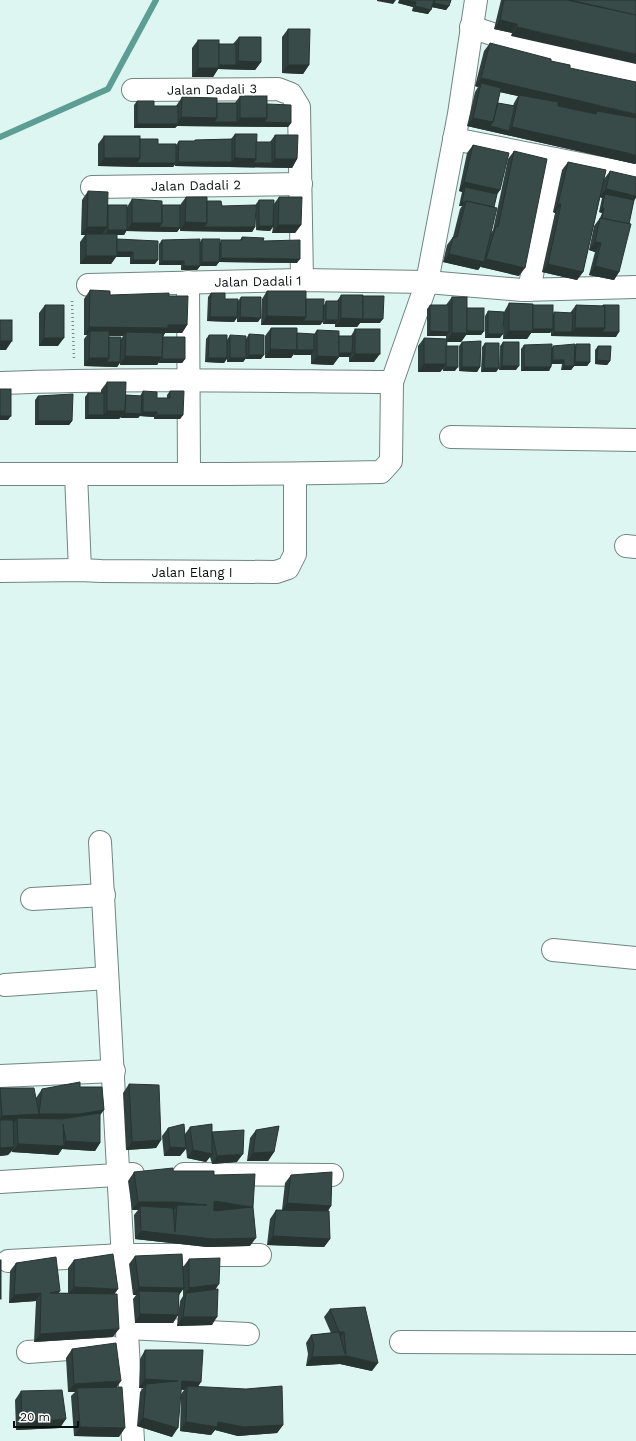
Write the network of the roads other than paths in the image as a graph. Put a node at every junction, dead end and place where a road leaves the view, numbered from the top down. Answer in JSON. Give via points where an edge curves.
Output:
{"nodes":[{"id":1,"x":476,"y":0,"type":"edge"},
{"id":2,"x":471,"y":28,"type":"junction"},
{"id":3,"x":636,"y":75,"type":"edge"},
{"id":4,"x":133,"y":90,"type":"dead end"},
{"id":5,"x":454,"y":139,"type":"junction"},
{"id":6,"x":555,"y":159,"type":"junction"},
{"id":7,"x":636,"y":174,"type":"edge"},
{"id":8,"x":301,"y":184,"type":"junction"},
{"id":9,"x":92,"y":187,"type":"dead end"},
{"id":10,"x":302,"y":280,"type":"junction"},
{"id":11,"x":188,"y":282,"type":"junction"},
{"id":12,"x":427,"y":282,"type":"junction"},
{"id":13,"x":88,"y":284,"type":"road end"},
{"id":14,"x":636,"y":287,"type":"edge"},
{"id":15,"x":529,"y":290,"type":"junction"},
{"id":16,"x":189,"y":380,"type":"junction"},
{"id":17,"x":392,"y":382,"type":"junction"},
{"id":18,"x":0,"y":383,"type":"edge"},
{"id":19,"x":451,"y":437,"type":"dead end"},
{"id":20,"x":636,"y":440,"type":"edge"},
{"id":21,"x":189,"y":473,"type":"junction"},
{"id":22,"x":0,"y":474,"type":"edge"},
{"id":23,"x":76,"y":474,"type":"junction"},
{"id":24,"x":295,"y":474,"type":"junction"},
{"id":25,"x":80,"y":570,"type":"junction"},
{"id":26,"x":0,"y":571,"type":"edge"},
{"id":27,"x":100,"y":842,"type":"dead end"},
{"id":28,"x":104,"y":895,"type":"junction"},
{"id":29,"x":32,"y":899,"type":"dead end"},
{"id":30,"x":553,"y":950,"type":"dead end"},
{"id":31,"x":636,"y":958,"type":"edge"},
{"id":32,"x":106,"y":978,"type":"junction"},
{"id":33,"x":5,"y":985,"type":"dead end"},
{"id":34,"x":114,"y":1071,"type":"junction"},
{"id":35,"x":0,"y":1076,"type":"edge"},
{"id":36,"x":118,"y":1174,"type":"junction"},
{"id":37,"x":332,"y":1174,"type":"edge"},
{"id":38,"x":0,"y":1182,"type":"edge"},
{"id":39,"x":122,"y":1255,"type":"junction"},
{"id":40,"x":260,"y":1255,"type":"dead end"},
{"id":41,"x":8,"y":1261,"type":"dead end"},
{"id":42,"x":248,"y":1334,"type":"dead end"},
{"id":43,"x":127,"y":1337,"type":"junction"},
{"id":44,"x":401,"y":1342,"type":"dead end"},
{"id":45,"x":636,"y":1343,"type":"edge"},
{"id":46,"x":28,"y":1352,"type":"dead end"},
{"id":47,"x":133,"y":1441,"type":"edge"}],
"edges":[{"from":1,"to":2,"type":"street"},
{"from":2,"to":3,"type":"street"},
{"from":2,"to":5,"type":"street"},
{"from":4,"to":8,"type":"street","name":"Jalan Dadali 3","via":[[278,89],[290,94],[299,106]]},
{"from":5,"to":6,"type":"street"},
{"from":5,"to":12,"type":"street"},
{"from":6,"to":7,"type":"street"},
{"from":6,"to":15,"type":"street"},
{"from":8,"to":9,"type":"street","name":"Jalan Dadali 2"},
{"from":8,"to":10,"type":"street"},
{"from":10,"to":11,"type":"street","name":"Jalan Dadali 1"},
{"from":10,"to":12,"type":"street","name":"Jalan Dadali 1"},
{"from":11,"to":13,"type":"street","name":"Jalan Dadali 1"},
{"from":11,"to":16,"type":"street"},
{"from":12,"to":15,"type":"street","name":"Jalan Dadali 1"},
{"from":12,"to":17,"type":"street"},
{"from":14,"to":15,"type":"street","name":"Jalan Dadali 1"},
{"from":16,"to":17,"type":"street"},
{"from":16,"to":18,"type":"street"},
{"from":16,"to":21,"type":"street"},
{"from":17,"to":24,"type":"street","via":[[390,461],[381,472]]},
{"from":19,"to":20,"type":"street"},
{"from":21,"to":23,"type":"street"},
{"from":21,"to":24,"type":"street"},
{"from":22,"to":23,"type":"street"},
{"from":23,"to":25,"type":"street"},
{"from":24,"to":25,"type":"street","name":"Jalan Elang I","via":[[295,554],[288,568],[276,572]]},
{"from":25,"to":26,"type":"street","name":"Jalan Elang I"},
{"from":27,"to":28,"type":"street"},
{"from":28,"to":29,"type":"street"},
{"from":28,"to":32,"type":"street"},
{"from":30,"to":31,"type":"street"},
{"from":32,"to":33,"type":"street"},
{"from":32,"to":34,"type":"street"},
{"from":34,"to":35,"type":"street"},
{"from":34,"to":36,"type":"street"},
{"from":36,"to":37,"type":"street"},
{"from":36,"to":38,"type":"street"},
{"from":36,"to":39,"type":"street"},
{"from":39,"to":40,"type":"street"},
{"from":39,"to":41,"type":"street"},
{"from":39,"to":43,"type":"street"},
{"from":42,"to":43,"type":"street"},
{"from":43,"to":46,"type":"street"},
{"from":43,"to":47,"type":"street"},
{"from":44,"to":45,"type":"street"}]}
